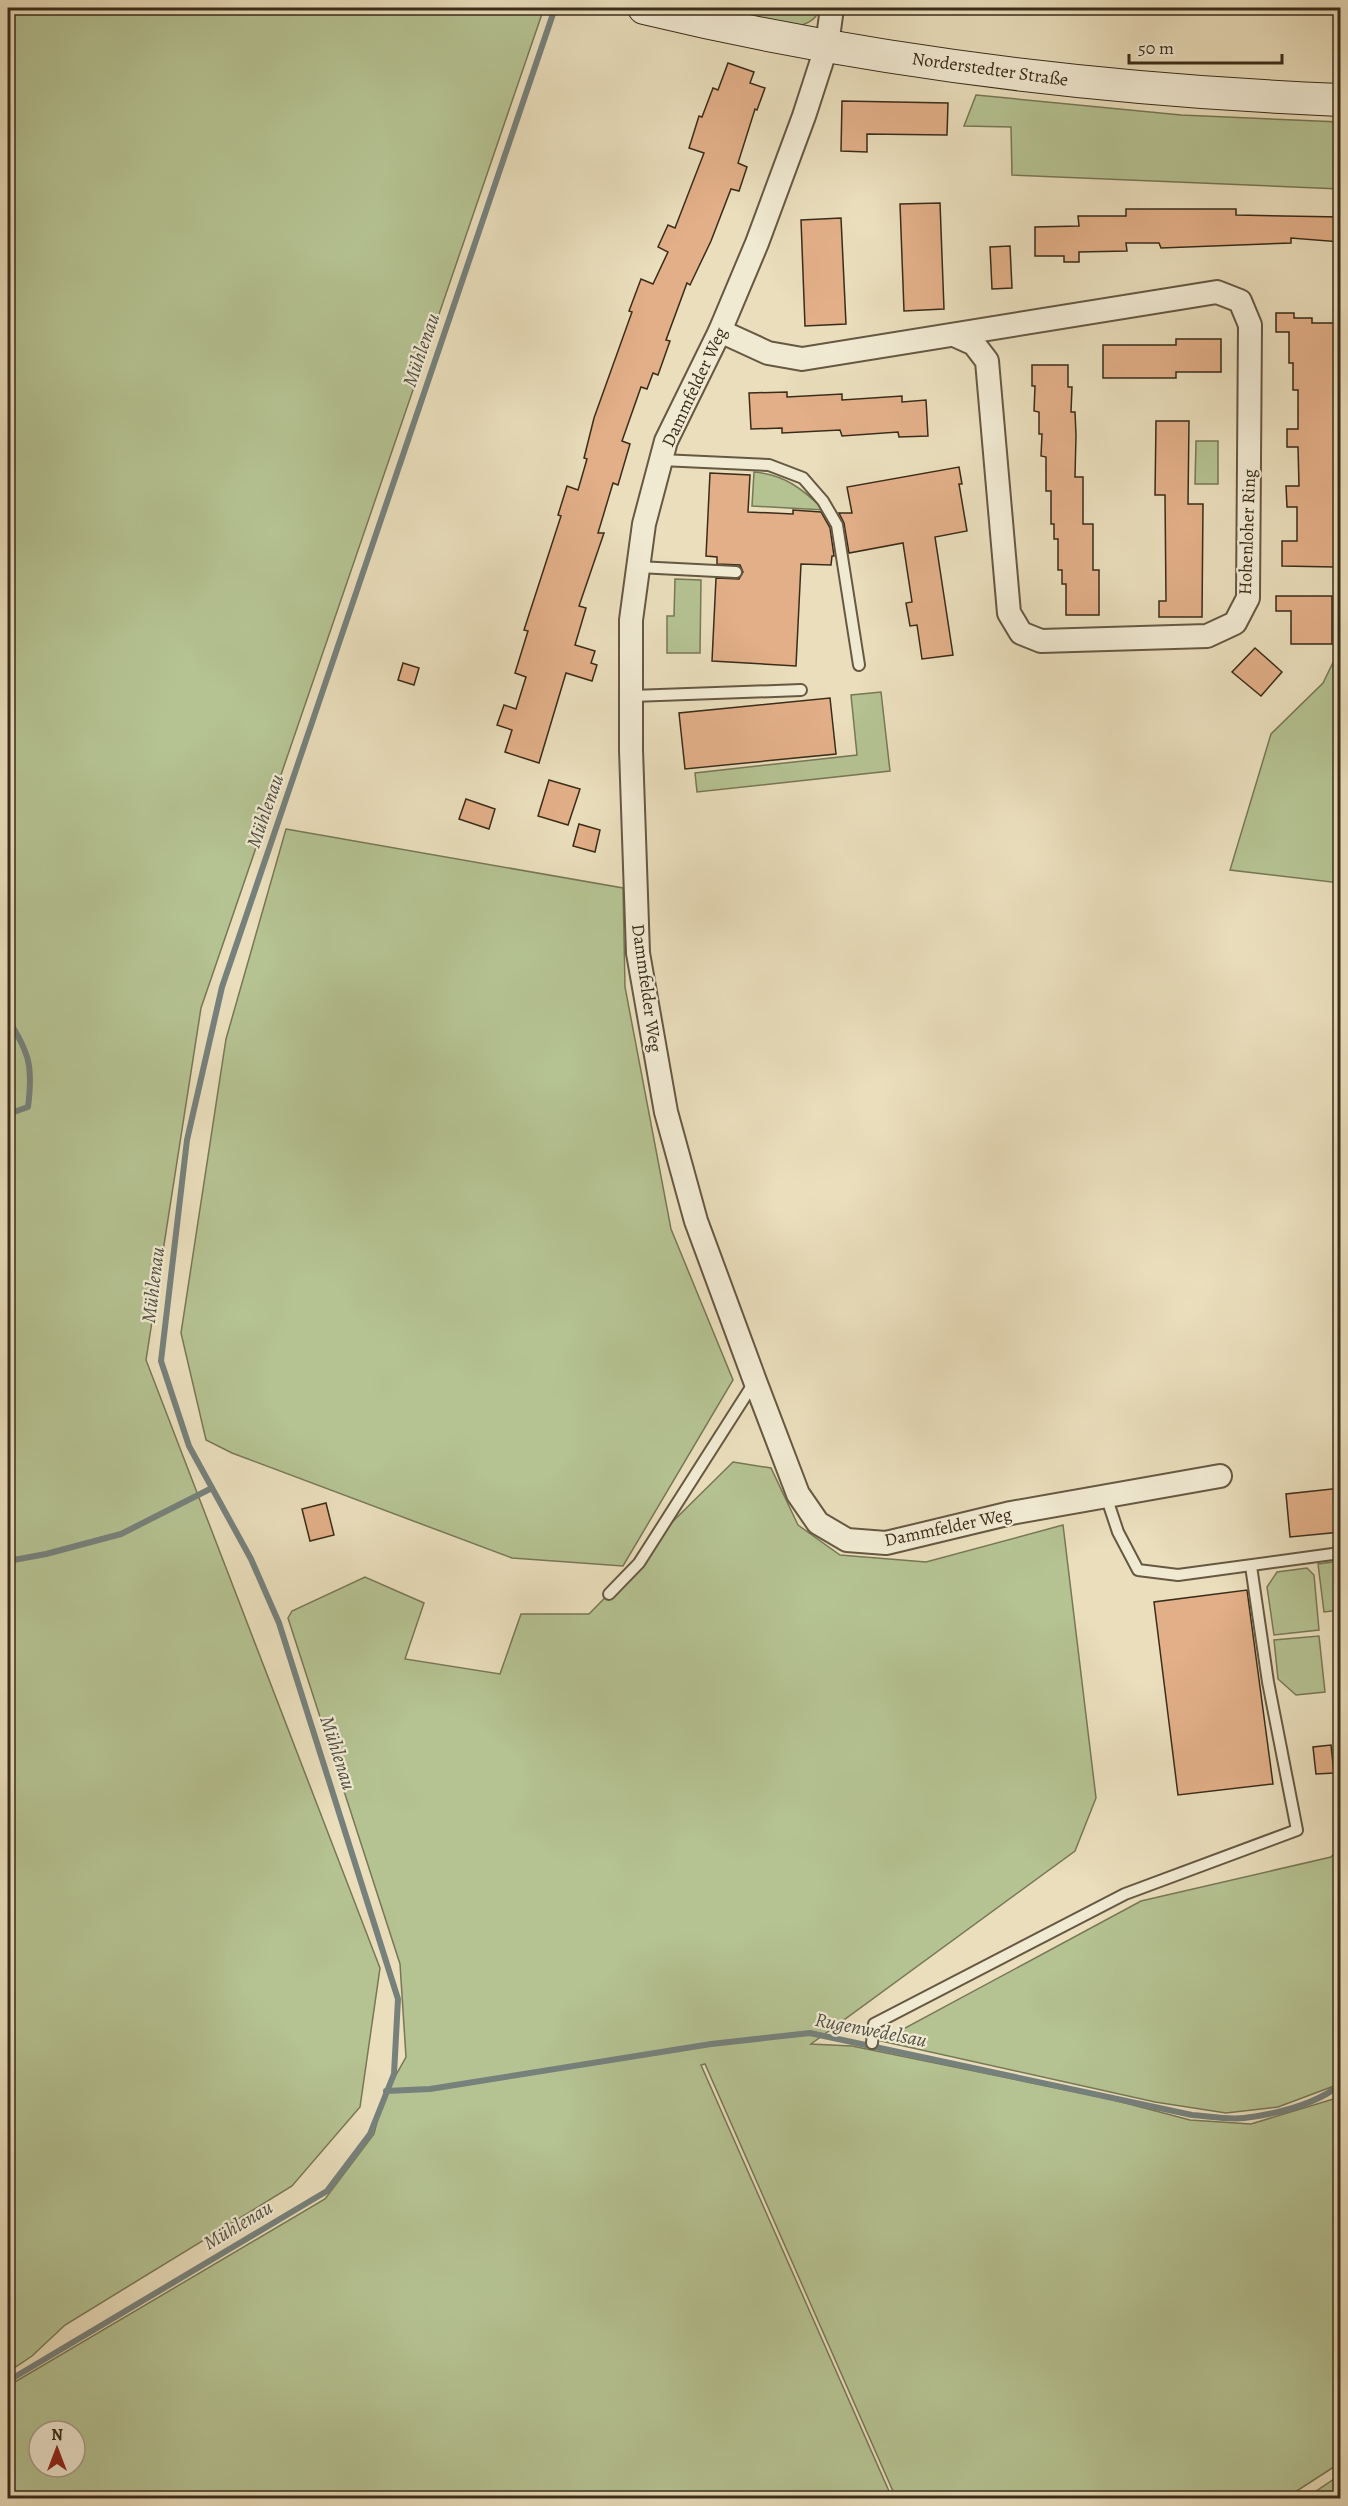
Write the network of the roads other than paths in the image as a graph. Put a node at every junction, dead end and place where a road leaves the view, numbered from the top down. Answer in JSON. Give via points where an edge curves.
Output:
{"nodes":[{"id":1,"x":644,"y":8,"type":"edge"},
{"id":2,"x":832,"y":8,"type":"edge"},
{"id":3,"x":827,"y":45,"type":"junction"},
{"id":4,"x":1341,"y":100,"type":"edge"},
{"id":5,"x":720,"y":331,"type":"junction"},
{"id":6,"x":954,"y":335,"type":"junction"},
{"id":7,"x":661,"y":460,"type":"junction"},
{"id":8,"x":638,"y":567,"type":"junction"},
{"id":9,"x":736,"y":572,"type":"dead end"},
{"id":10,"x":859,"y":665,"type":"dead end"},
{"id":11,"x":801,"y":690,"type":"dead end"},
{"id":12,"x":632,"y":696,"type":"junction"},
{"id":13,"x":755,"y":1381,"type":"junction"},
{"id":14,"x":1220,"y":1476,"type":"dead end"},
{"id":15,"x":1106,"y":1495,"type":"junction"},
{"id":16,"x":1341,"y":1553,"type":"edge"},
{"id":17,"x":1251,"y":1566,"type":"junction"},
{"id":18,"x":609,"y":1594,"type":"dead end"},
{"id":19,"x":872,"y":2043,"type":"dead end"}],
"edges":[{"from":1,"to":3,"type":"main road","name":"Norderstedter Straße","via":[[737,30]]},
{"from":2,"to":3,"type":"street","name":"Dammfelder Weg"},
{"from":3,"to":4,"type":"main road","name":"Norderstedter Straße","via":[[1062,79],[1234,95]]},
{"from":3,"to":5,"type":"street","name":"Dammfelder Weg","via":[[757,243]]},
{"from":5,"to":6,"type":"street","name":"Hohenloher Ring","via":[[768,353],[802,359]]},
{"from":5,"to":7,"type":"street","name":"Dammfelder Weg","via":[[666,441]]},
{"from":6,"to":6,"type":"street","name":"Hohenloher Ring","via":[[974,344],[987,361],[1008,613],[1022,633],[1041,641],[1207,636],[1235,623],[1248,598],[1250,325],[1240,301],[1217,292]]},
{"from":7,"to":8,"type":"street","name":"Dammfelder Weg","via":[[644,524]]},
{"from":7,"to":10,"type":"lane","via":[[769,465],[803,478],[837,525]]},
{"from":8,"to":9,"type":"lane"},
{"from":8,"to":12,"type":"street","name":"Dammfelder Weg","via":[[631,620]]},
{"from":11,"to":12,"type":"lane"},
{"from":12,"to":13,"type":"street","name":"Dammfelder Weg","via":[[638,953],[664,1101],[696,1221]]},
{"from":13,"to":15,"type":"street","name":"Dammfelder Weg","via":[[798,1494],[818,1523],[847,1540],[886,1543]]},
{"from":13,"to":18,"type":"lane","via":[[639,1563]]},
{"from":14,"to":15,"type":"street","name":"Dammfelder Weg"},
{"from":15,"to":17,"type":"lane","via":[[1118,1532],[1138,1570],[1178,1575]]},
{"from":16,"to":17,"type":"lane"},
{"from":17,"to":19,"type":"lane","via":[[1268,1682],[1297,1830],[1125,1894],[874,2024]]}]}
